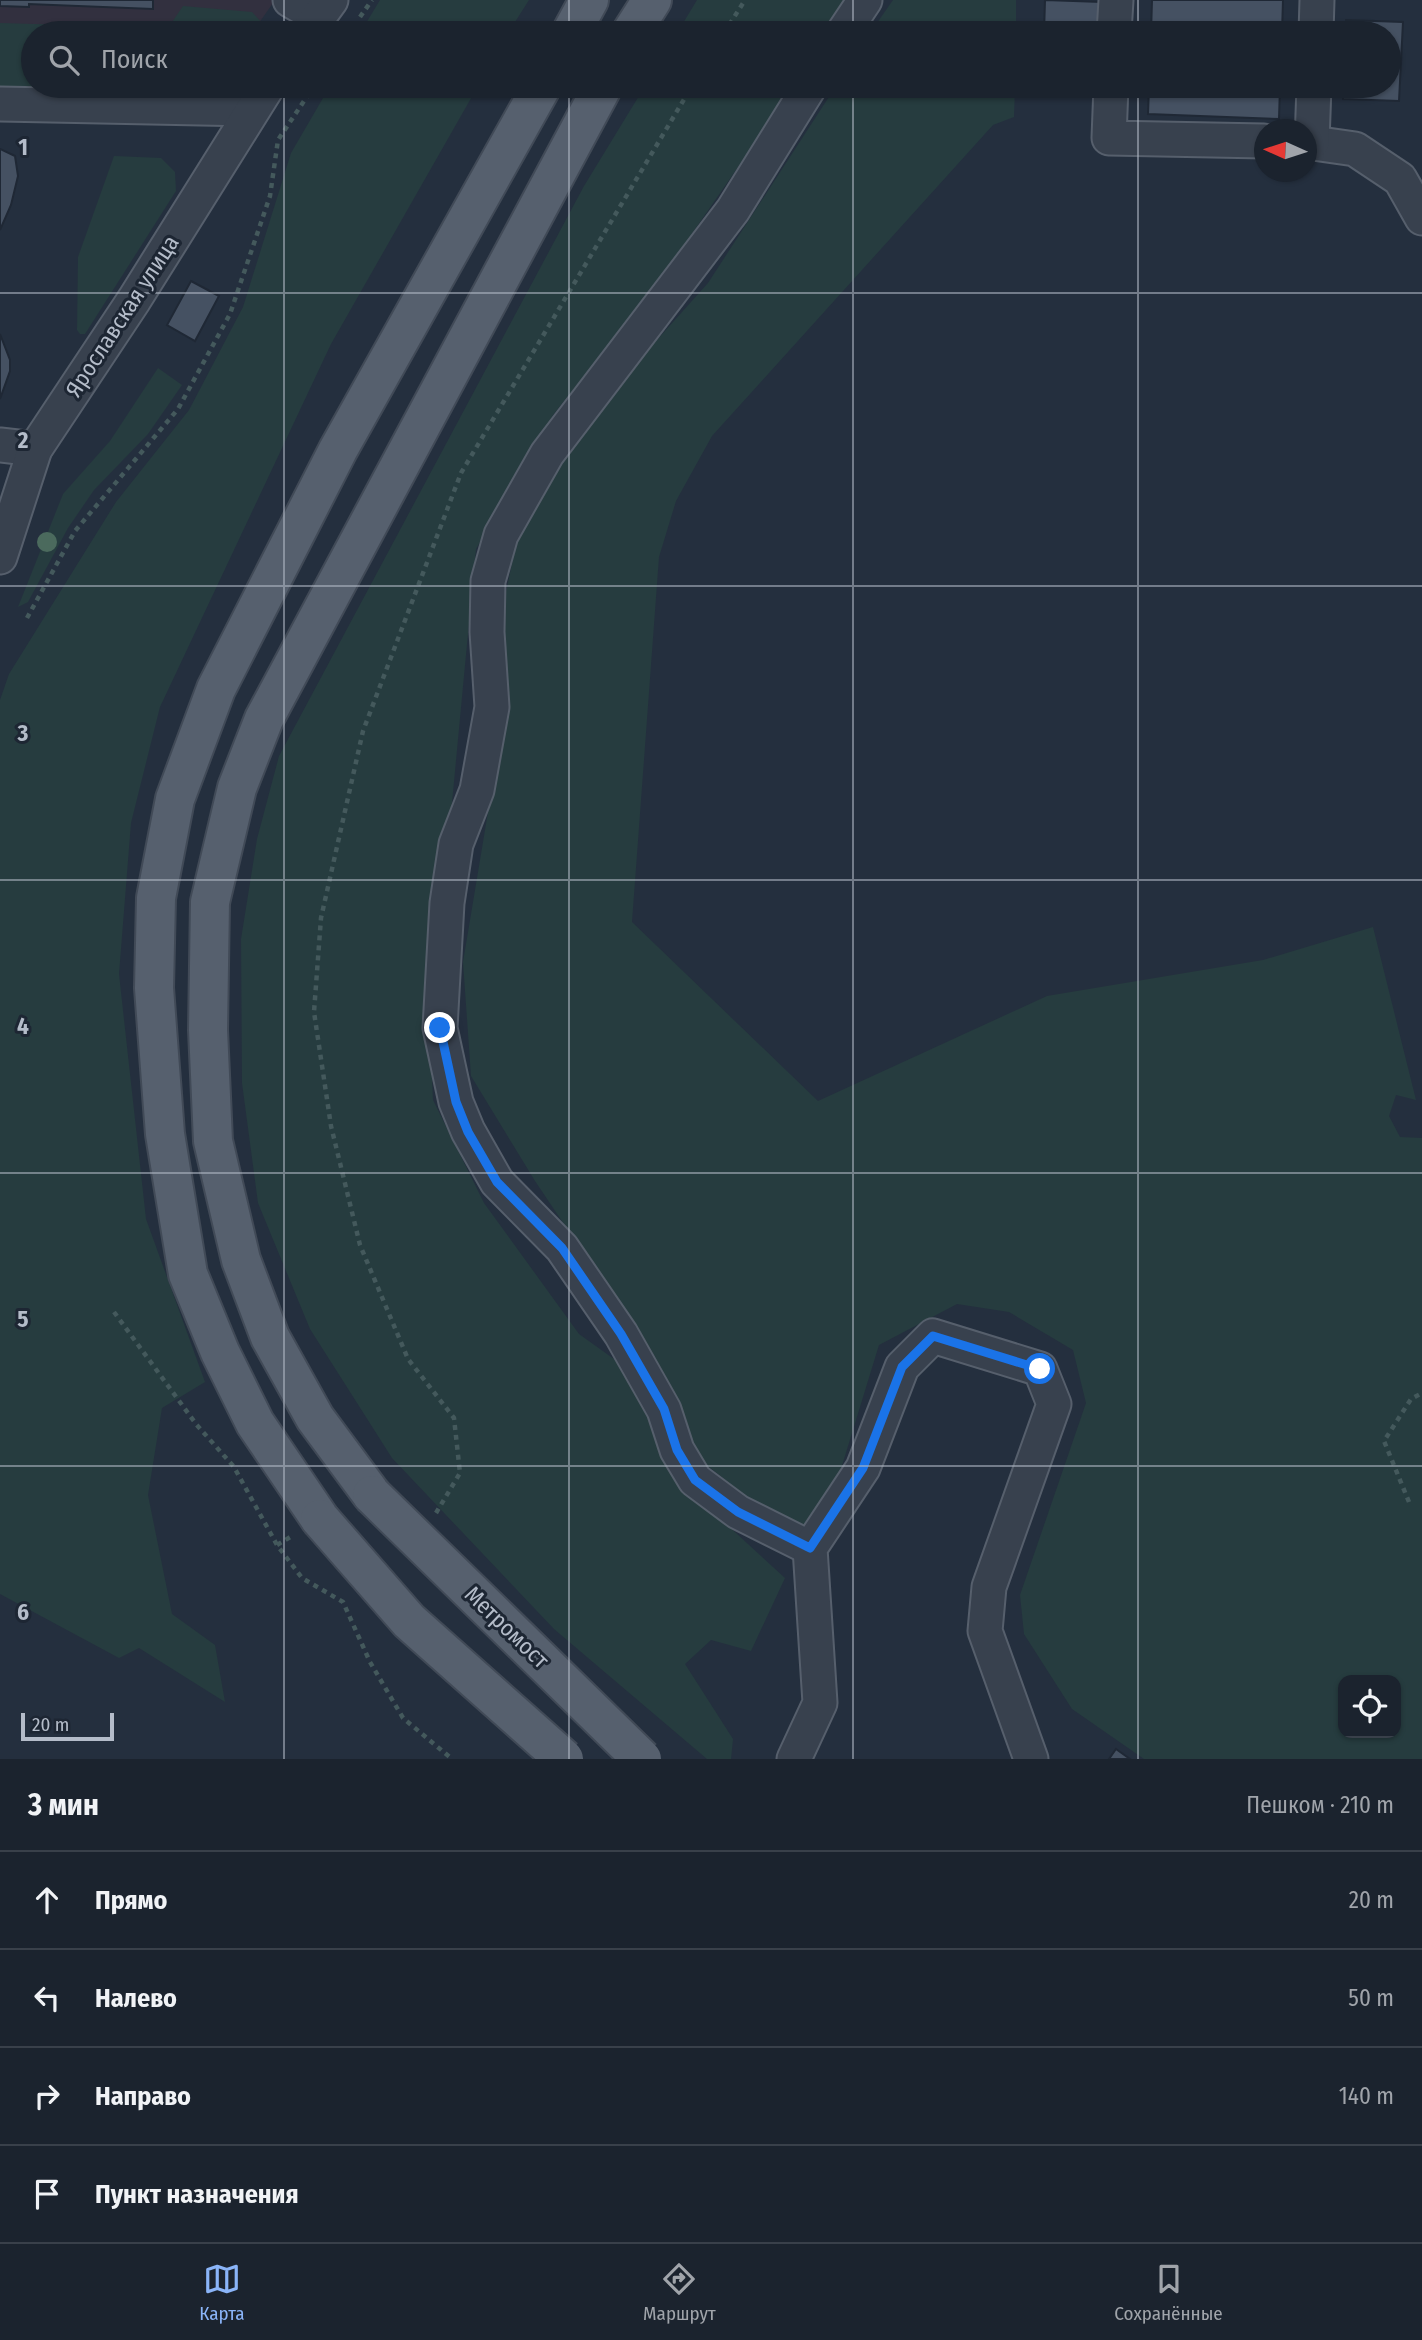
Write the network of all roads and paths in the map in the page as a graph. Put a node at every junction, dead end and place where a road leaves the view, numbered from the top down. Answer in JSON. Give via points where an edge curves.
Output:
{"nodes":[{"id":1,"x":290,"y":0,"type":"edge"},
{"id":2,"x":589,"y":0,"type":"edge"},
{"id":3,"x":652,"y":0,"type":"edge"},
{"id":4,"x":745,"y":0,"type":"edge"},
{"id":5,"x":865,"y":0,"type":"edge"},
{"id":6,"x":1116,"y":0,"type":"edge"},
{"id":7,"x":1317,"y":0,"type":"edge"},
{"id":8,"x":319,"y":17,"type":"edge"},
{"id":9,"x":578,"y":21,"type":"edge"},
{"id":10,"x":639,"y":21,"type":"edge"},
{"id":11,"x":732,"y":21,"type":"edge"},
{"id":12,"x":851,"y":21,"type":"edge"},
{"id":13,"x":1115,"y":21,"type":"edge"},
{"id":14,"x":1316,"y":21,"type":"edge"},
{"id":15,"x":217,"y":98,"type":"edge"},
{"id":16,"x":259,"y":98,"type":"edge"},
{"id":17,"x":306,"y":98,"type":"edge"},
{"id":18,"x":534,"y":98,"type":"edge"},
{"id":19,"x":597,"y":98,"type":"edge"},
{"id":20,"x":803,"y":98,"type":"edge"},
{"id":21,"x":1111,"y":98,"type":"edge"},
{"id":22,"x":1313,"y":98,"type":"edge"},
{"id":23,"x":0,"y":103,"type":"edge"},
{"id":24,"x":1311,"y":119,"type":"edge"},
{"id":25,"x":1254,"y":141,"type":"edge"},
{"id":26,"x":1317,"y":143,"type":"edge"},
{"id":27,"x":1422,"y":218,"type":"edge"},
{"id":28,"x":0,"y":445,"type":"edge"},
{"id":29,"x":35,"y":449,"type":"junction"},
{"id":30,"x":0,"y":557,"type":"edge"},
{"id":31,"x":27,"y":618,"type":"dead end"},
{"id":32,"x":114,"y":1312,"type":"dead end"},
{"id":33,"x":1422,"y":1392,"type":"edge"},
{"id":34,"x":1409,"y":1502,"type":"dead end"},
{"id":35,"x":810,"y":1548,"type":"junction"},
{"id":36,"x":452,"y":1759,"type":"edge"},
{"id":37,"x":564,"y":1759,"type":"edge"},
{"id":38,"x":642,"y":1759,"type":"edge"},
{"id":39,"x":794,"y":1759,"type":"edge"},
{"id":40,"x":1031,"y":1759,"type":"edge"}],
"edges":[{"from":1,"to":8,"type":"street"},
{"from":2,"to":9,"type":"main road"},
{"from":3,"to":10,"type":"main road"},
{"from":4,"to":11,"type":"path"},
{"from":5,"to":12,"type":"street"},
{"from":6,"to":13,"type":"street"},
{"from":7,"to":14,"type":"street"},
{"from":15,"to":23,"type":"street"},
{"from":16,"to":29,"type":"street","name":"Ярославская улица"},
{"from":17,"to":31,"type":"path","via":[[278,139],[270,196],[230,314],[178,410],[75,531]]},
{"from":18,"to":37,"type":"main road","bridge":true,"via":[[338,450],[216,689],[175,799],[156,898],[154,988],[165,1134],[188,1274],[255,1423],[320,1519],[409,1621]]},
{"from":19,"to":38,"type":"main road","name":"Метромост","bridge":true,"via":[[264,719],[237,788],[210,902],[208,1030],[213,1141],[241,1260],[277,1349],[316,1418],[372,1495]]},
{"from":20,"to":35,"type":"street","via":[[733,210],[547,454],[501,535],[488,581],[492,707],[477,790],[454,856],[440,1028],[456,1102],[468,1132],[497,1182],[562,1248],[621,1334],[654,1389],[677,1450],[695,1480],[738,1512]]},
{"from":21,"to":25,"type":"street","via":[[1109,138]]},
{"from":22,"to":24,"type":"street"},
{"from":26,"to":27,"type":"street","via":[[1355,149],[1399,179]]},
{"from":28,"to":29,"type":"street"},
{"from":29,"to":30,"type":"street","name":"Ярославская улица"},
{"from":32,"to":36,"type":"path","via":[[196,1424],[234,1467],[277,1545],[302,1578],[343,1602],[370,1662],[403,1718]]},
{"from":33,"to":34,"type":"path","via":[[1411,1399],[1384,1441]]},
{"from":35,"to":39,"type":"street","via":[[820,1703]]},
{"from":35,"to":40,"type":"street","via":[[863,1468],[902,1367],[933,1336],[1040,1369],[1054,1405],[989,1587],[985,1631]]}]}
